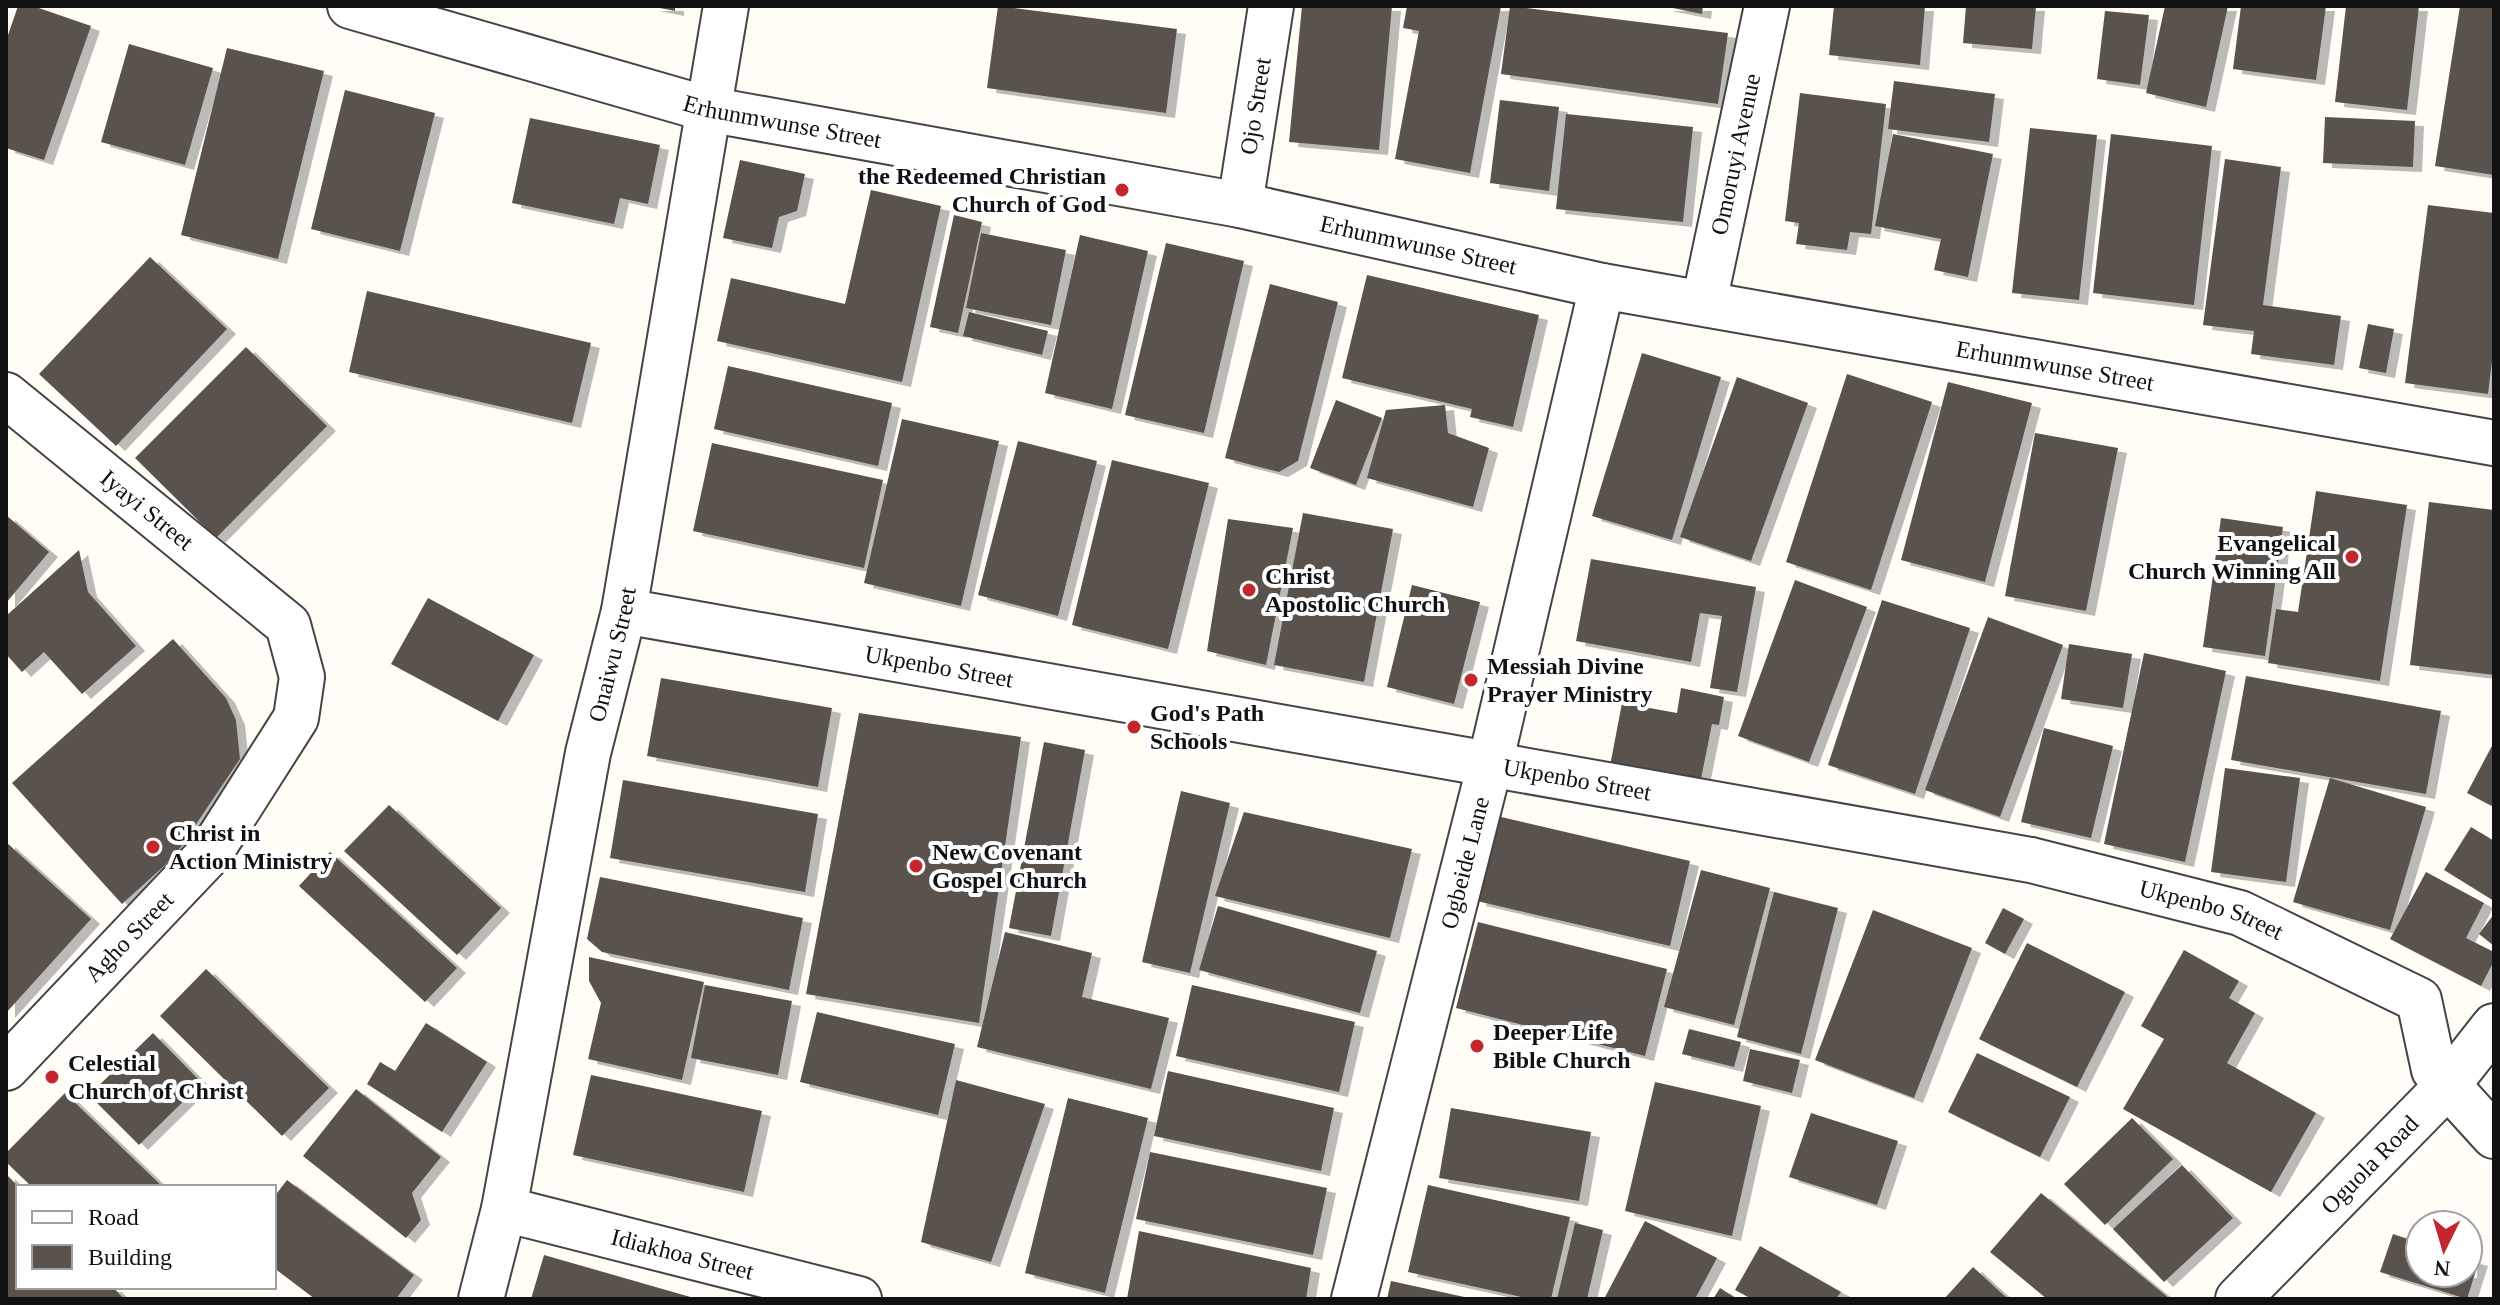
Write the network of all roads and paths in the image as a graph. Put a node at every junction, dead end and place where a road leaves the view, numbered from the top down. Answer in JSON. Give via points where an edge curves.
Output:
{"nodes":[{"id":1,"x":350,"y":6,"type":"edge"},
{"id":2,"x":726,"y":6,"type":"edge"},
{"id":3,"x":1271,"y":6,"type":"edge"},
{"id":4,"x":1767,"y":6,"type":"edge"},
{"id":5,"x":411,"y":13,"type":"edge"},
{"id":6,"x":707,"y":109,"type":"junction"},
{"id":7,"x":1240,"y":205,"type":"junction"},
{"id":8,"x":1602,"y":286,"type":"junction"},
{"id":9,"x":1704,"y":303,"type":"junction"},
{"id":10,"x":6,"y":395,"type":"edge"},
{"id":11,"x":2494,"y":443,"type":"edge"},
{"id":12,"x":624,"y":611,"type":"junction"},
{"id":13,"x":288,"y":625,"type":"joint"},
{"id":14,"x":1490,"y":764,"type":"junction"},
{"id":15,"x":2494,"y":1026,"type":"edge"},
{"id":16,"x":6,"y":1068,"type":"edge"},
{"id":17,"x":2446,"y":1087,"type":"junction"},
{"id":18,"x":2494,"y":1136,"type":"edge"},
{"id":19,"x":504,"y":1209,"type":"junction"},
{"id":20,"x":481,"y":1299,"type":"edge"},
{"id":21,"x":859,"y":1299,"type":"edge"},
{"id":22,"x":1354,"y":1299,"type":"edge"},
{"id":23,"x":2238,"y":1299,"type":"edge"}],
"edges":[{"from":1,"to":5,"type":"street","name":"Erhunmwunse Street"},
{"from":2,"to":6,"type":"street","name":"Onaiwu Street"},
{"from":3,"to":7,"type":"street","name":"Ojo Street"},
{"from":4,"to":9,"type":"street","name":"Omoruyi Avenue"},
{"from":5,"to":6,"type":"street","name":"Erhunmwunse Street"},
{"from":6,"to":7,"type":"street","name":"Erhunmwunse Street"},
{"from":6,"to":12,"type":"street","name":"Onaiwu Street"},
{"from":7,"to":8,"type":"street","name":"Erhunmwunse Street"},
{"from":8,"to":9,"type":"street","name":"Erhunmwunse Street"},
{"from":8,"to":14,"type":"street","name":"Ogbeide Lane"},
{"from":9,"to":11,"type":"street","name":"Erhunmwunse Street"},
{"from":10,"to":13,"type":"street","name":"Iyayi Street"},
{"from":12,"to":14,"type":"street","name":"Ukpenbo Street"},
{"from":12,"to":19,"type":"street","name":"Onaiwu Street","via":[[588,753]]},
{"from":13,"to":16,"type":"street","name":"Agho Street","via":[[302,677],[296,718],[281,743],[210,853]]},
{"from":14,"to":17,"type":"street","name":"Ukpenbo Street","via":[[2031,860],[2240,913],[2419,1000],[2434,1070]]},
{"from":14,"to":22,"type":"street","name":"Ogbeide Lane"},
{"from":15,"to":17,"type":"street","name":"Oguola Road"},
{"from":17,"to":18,"type":"street"},
{"from":17,"to":23,"type":"street","name":"Oguola Road"},
{"from":19,"to":20,"type":"street","name":"Onaiwu Street"},
{"from":19,"to":21,"type":"street","name":"Idiakhoa Street"}]}
